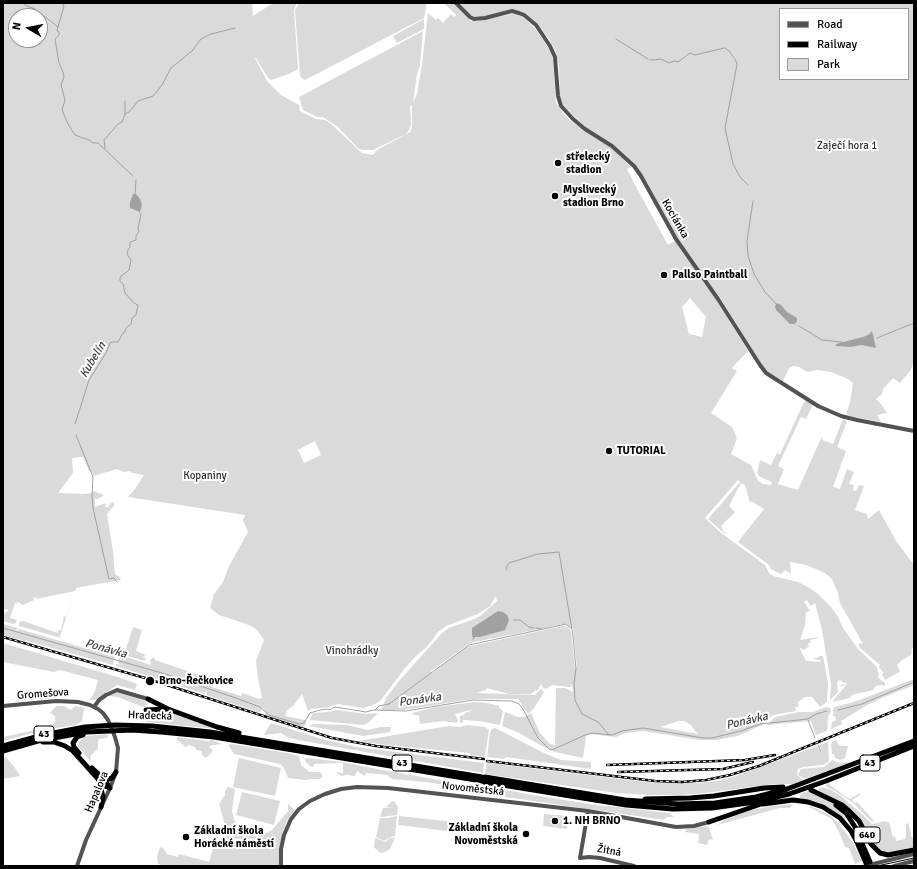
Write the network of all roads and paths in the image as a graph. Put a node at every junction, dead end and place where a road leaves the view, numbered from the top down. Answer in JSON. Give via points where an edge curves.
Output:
{"nodes":[{"id":1,"x":456,"y":3,"type":"edge"},
{"id":2,"x":914,"y":431,"type":"edge"},
{"id":3,"x":148,"y":699,"type":"joint"},
{"id":4,"x":3,"y":706,"type":"edge"},
{"id":5,"x":94,"y":707,"type":"junction"},
{"id":6,"x":168,"y":709,"type":"junction"},
{"id":7,"x":146,"y":710,"type":"dead end"},
{"id":8,"x":175,"y":730,"type":"junction"},
{"id":9,"x":86,"y":731,"type":"junction"},
{"id":10,"x":265,"y":740,"type":"junction"},
{"id":11,"x":914,"y":741,"type":"edge"},
{"id":12,"x":28,"y":743,"type":"junction"},
{"id":13,"x":3,"y":746,"type":"edge"},
{"id":14,"x":914,"y":746,"type":"edge"},
{"id":15,"x":296,"y":748,"type":"junction"},
{"id":16,"x":3,"y":751,"type":"edge"},
{"id":17,"x":116,"y":772,"type":"junction"},
{"id":18,"x":484,"y":779,"type":"junction"},
{"id":19,"x":824,"y":779,"type":"junction"},
{"id":20,"x":99,"y":780,"type":"junction"},
{"id":21,"x":105,"y":780,"type":"junction"},
{"id":22,"x":783,"y":787,"type":"dead end"},
{"id":23,"x":110,"y":788,"type":"junction"},
{"id":24,"x":811,"y":790,"type":"dead end"},
{"id":25,"x":789,"y":794,"type":"junction"},
{"id":26,"x":826,"y":797,"type":"junction"},
{"id":27,"x":610,"y":798,"type":"junction"},
{"id":28,"x":759,"y":804,"type":"junction"},
{"id":29,"x":101,"y":807,"type":"junction"},
{"id":30,"x":726,"y":807,"type":"junction"},
{"id":31,"x":588,"y":811,"type":"junction"},
{"id":32,"x":709,"y":822,"type":"joint"},
{"id":33,"x":914,"y":850,"type":"edge"},
{"id":34,"x":914,"y":854,"type":"edge"},
{"id":35,"x":914,"y":861,"type":"edge"},
{"id":36,"x":867,"y":864,"type":"edge"},
{"id":37,"x":77,"y":866,"type":"edge"},
{"id":38,"x":281,"y":866,"type":"edge"},
{"id":39,"x":634,"y":866,"type":"edge"},
{"id":40,"x":894,"y":866,"type":"edge"}],
"edges":[{"from":1,"to":2,"type":"street","name":"Kociánka","via":[[474,19],[512,11],[524,15],[536,25],[555,57],[561,106],[585,129],[612,146],[634,166],[676,239],[766,373],[814,403],[841,416]]},
{"from":3,"to":5,"type":"street","via":[[116,690],[106,694]]},
{"from":3,"to":6,"type":"highway"},
{"from":4,"to":5,"type":"street","name":"Gromešova","via":[[66,701]]},
{"from":5,"to":17,"type":"street","name":"Hapalova","via":[[106,717],[116,739]]},
{"from":6,"to":7,"type":"highway"},
{"from":6,"to":10,"type":"highway","via":[[217,727]]},
{"from":8,"to":9,"type":"highway","name":"Hradecká","number":"43"},
{"from":8,"to":9,"type":"highway","name":"Hradecká","number":"43","via":[[129,725]]},
{"from":8,"to":10,"type":"highway","name":"Hradecká","number":"43"},
{"from":8,"to":15,"type":"highway","name":"Hradecká","number":"43"},
{"from":9,"to":12,"type":"highway","name":"Hradecká","number":"43"},
{"from":9,"to":13,"type":"highway","name":"Hradecká","number":"43","via":[[43,734]]},
{"from":9,"to":21,"type":"highway","via":[[75,738],[74,748]]},
{"from":10,"to":15,"type":"highway","name":"Hradecká","number":"43"},
{"from":11,"to":19,"type":"highway","number":"43"},
{"from":12,"to":16,"type":"highway","name":"Hradecká","number":"43"},
{"from":12,"to":20,"type":"highway","via":[[49,742],[64,746],[73,751]]},
{"from":14,"to":19,"type":"highway","number":"43"},
{"from":15,"to":18,"type":"highway","number":"43"},
{"from":17,"to":21,"type":"highway","via":[[112,778]]},
{"from":17,"to":23,"type":"street","name":"Hapalova"},
{"from":18,"to":27,"type":"highway","number":"43"},
{"from":18,"to":30,"type":"highway","number":"43","via":[[644,807]]},
{"from":19,"to":25,"type":"highway","number":"43"},
{"from":19,"to":27,"type":"highway","number":"43","via":[[730,802],[654,803]]},
{"from":20,"to":23,"type":"highway"},
{"from":20,"to":29,"type":"highway","via":[[103,797]]},
{"from":21,"to":23,"type":"highway"},
{"from":22,"to":27,"type":"highway","via":[[690,798]]},
{"from":23,"to":29,"type":"street","name":"Hapalova"},
{"from":24,"to":26,"type":"highway","number":"640"},
{"from":25,"to":28,"type":"highway"},
{"from":25,"to":30,"type":"highway","number":"43"},
{"from":26,"to":33,"type":"highway","number":"640","via":[[842,805],[854,816],[871,844],[880,853],[888,855]]},
{"from":26,"to":36,"type":"highway","number":"640","via":[[851,821],[859,835]]},
{"from":28,"to":30,"type":"highway","number":"640"},
{"from":28,"to":32,"type":"highway"},
{"from":28,"to":36,"type":"highway","number":"640","via":[[792,800],[823,807],[840,818],[851,831]]},
{"from":29,"to":37,"type":"street","name":"Hapalova"},
{"from":31,"to":32,"type":"street","name":"Novoměstská","via":[[676,827],[696,826]]},
{"from":31,"to":38,"type":"street","name":"Novoměstská","via":[[381,787],[341,789],[310,801],[295,814],[284,836]]},
{"from":31,"to":39,"type":"street","name":"Žitná","via":[[580,858],[600,858]]},
{"from":34,"to":36,"type":"street"},
{"from":35,"to":40,"type":"street"}]}
